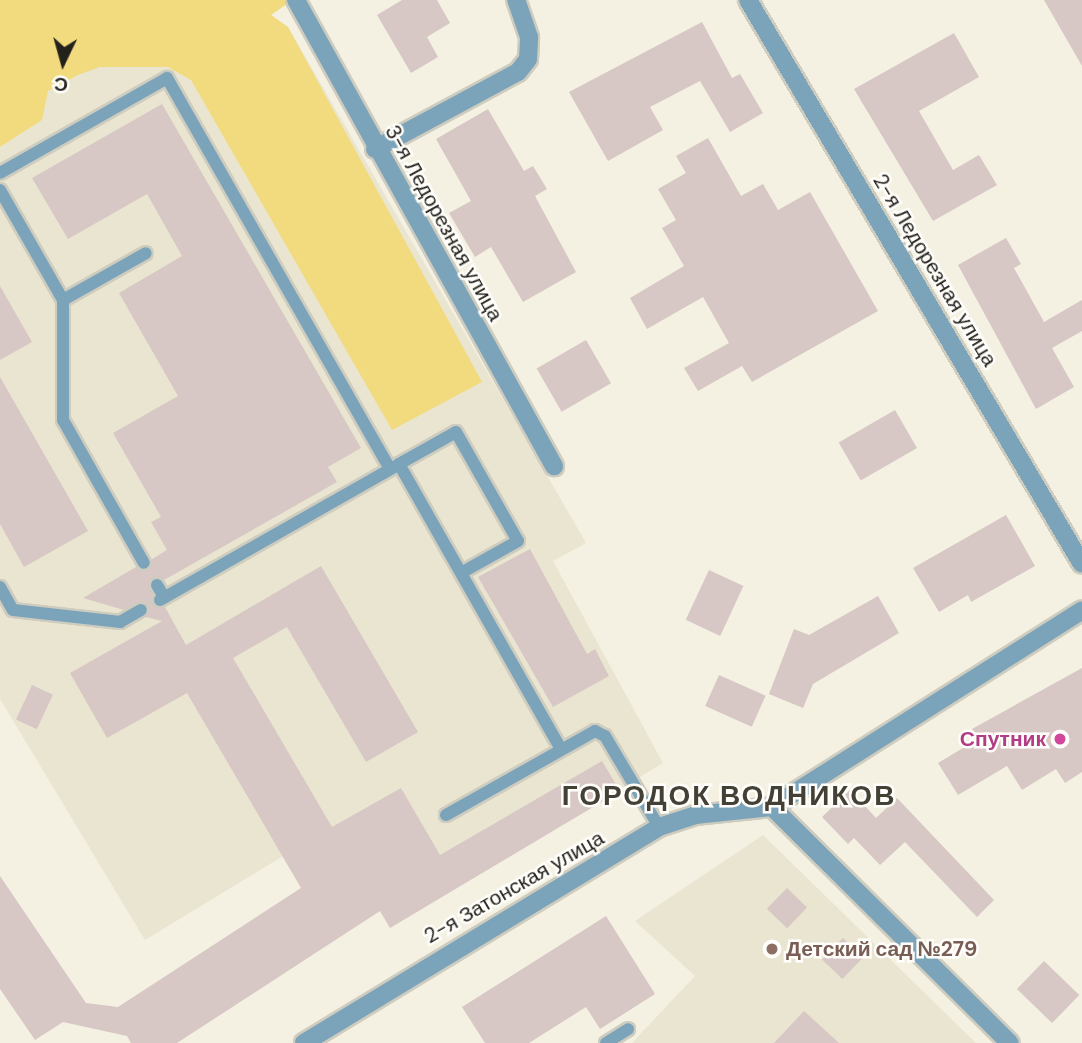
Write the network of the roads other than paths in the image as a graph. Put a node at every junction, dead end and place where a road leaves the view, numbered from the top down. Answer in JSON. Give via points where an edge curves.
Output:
{"nodes":[{"id":1,"x":296,"y":0,"type":"edge"},
{"id":2,"x":516,"y":0,"type":"edge"},
{"id":3,"x":748,"y":0,"type":"edge"},
{"id":4,"x":375,"y":149,"type":"junction"},
{"id":5,"x":0,"y":173,"type":"edge"},
{"id":6,"x":0,"y":190,"type":"edge"},
{"id":7,"x":146,"y":253,"type":"dead end"},
{"id":8,"x":63,"y":300,"type":"junction"},
{"id":9,"x":394,"y":466,"type":"junction"},
{"id":10,"x":554,"y":466,"type":"dead end"},
{"id":11,"x":144,"y":563,"type":"dead end"},
{"id":12,"x":1082,"y":564,"type":"edge"},
{"id":13,"x":461,"y":573,"type":"junction"},
{"id":14,"x":157,"y":585,"type":"dead end"},
{"id":15,"x":0,"y":587,"type":"edge"},
{"id":16,"x":141,"y":610,"type":"dead end"},
{"id":17,"x":1082,"y":610,"type":"edge"},
{"id":18,"x":560,"y":747,"type":"junction"},
{"id":19,"x":772,"y":807,"type":"junction"},
{"id":20,"x":446,"y":816,"type":"dead end"},
{"id":21,"x":659,"y":827,"type":"junction"},
{"id":22,"x":628,"y":1029,"type":"dead end"},
{"id":23,"x":304,"y":1043,"type":"edge"},
{"id":24,"x":606,"y":1043,"type":"edge"},
{"id":25,"x":1010,"y":1043,"type":"edge"}],
"edges":[{"from":1,"to":4,"type":"street","name":"3-я Ледорезная улица"},
{"from":2,"to":4,"type":"street","via":[[530,37],[528,59],[518,72]]},
{"from":3,"to":12,"type":"street","name":"2-я Ледорезная улица"},
{"from":4,"to":10,"type":"street","name":"3-я Ледорезная улица"},
{"from":5,"to":9,"type":"lane","via":[[167,78]]},
{"from":6,"to":8,"type":"lane"},
{"from":7,"to":8,"type":"lane"},
{"from":8,"to":11,"type":"lane","via":[[63,420]]},
{"from":9,"to":13,"type":"lane"},
{"from":9,"to":13,"type":"lane","via":[[456,432],[518,541]]},
{"from":9,"to":14,"type":"lane","via":[[162,598]]},
{"from":13,"to":18,"type":"lane"},
{"from":15,"to":16,"type":"lane","via":[[13,610],[120,622]]},
{"from":17,"to":19,"type":"street","name":"2-я Затонская улица"},
{"from":18,"to":20,"type":"lane"},
{"from":18,"to":21,"type":"lane","via":[[584,733],[605,736]]},
{"from":19,"to":21,"type":"street","name":"2-я Затонская улица","via":[[695,815]]},
{"from":19,"to":25,"type":"street"},
{"from":21,"to":23,"type":"street","name":"2-я Затонская улица"},
{"from":22,"to":24,"type":"lane"}]}
